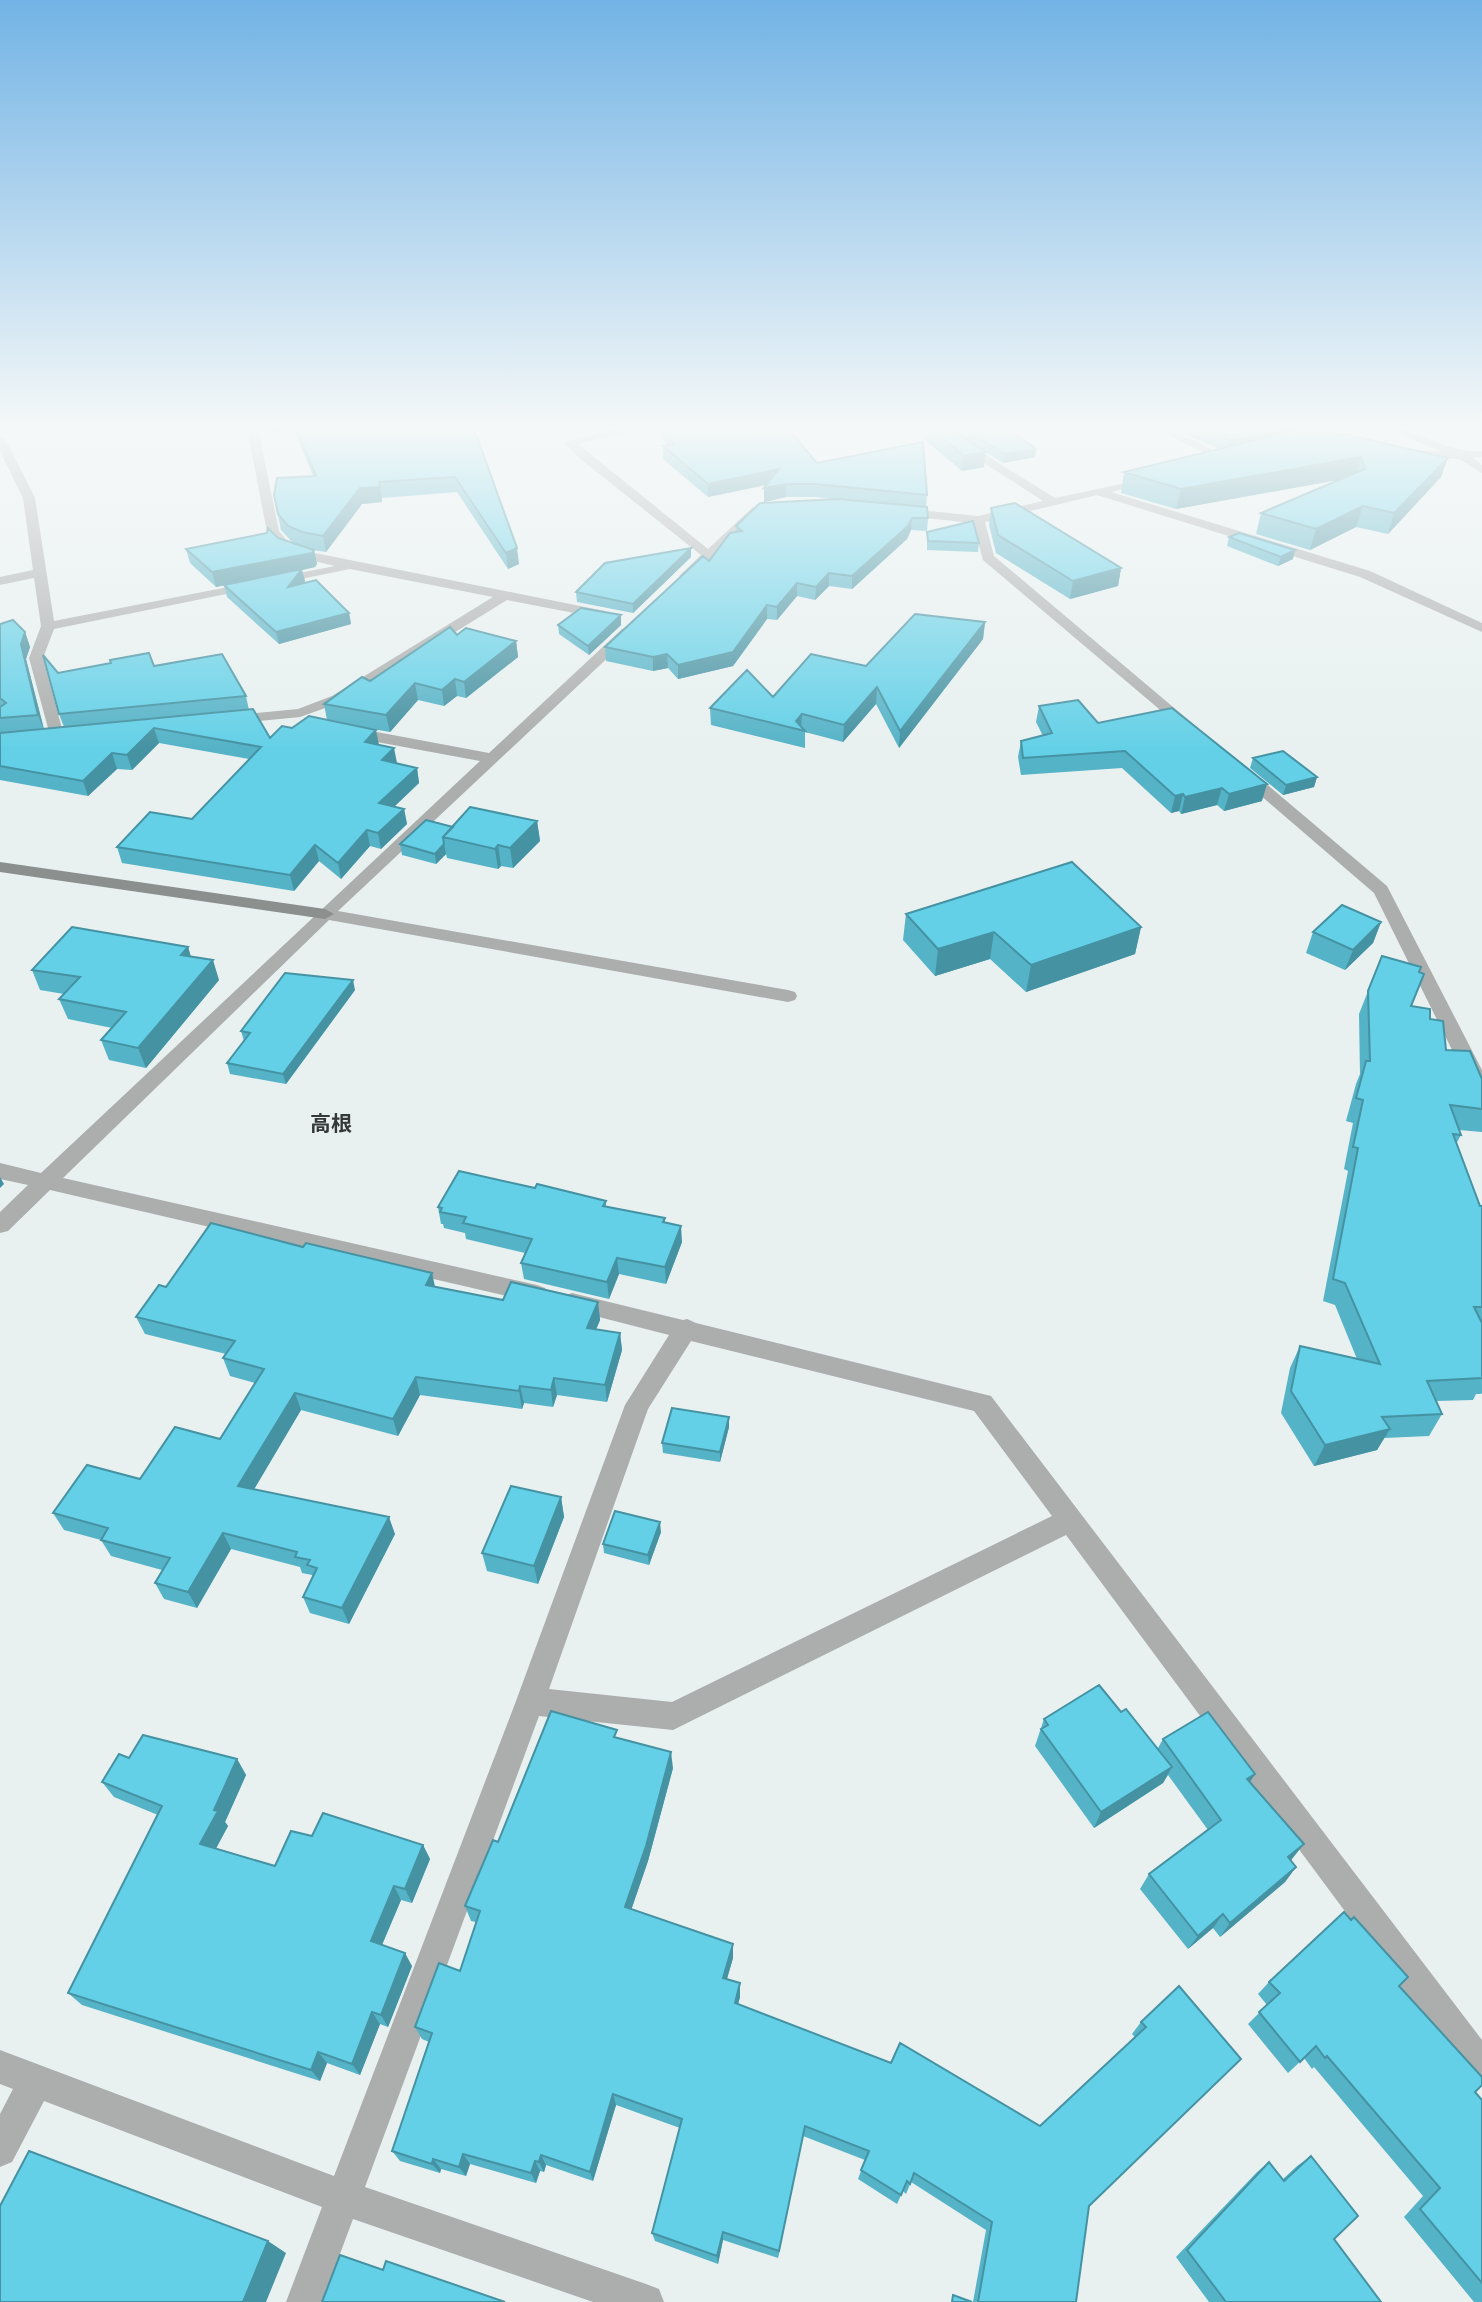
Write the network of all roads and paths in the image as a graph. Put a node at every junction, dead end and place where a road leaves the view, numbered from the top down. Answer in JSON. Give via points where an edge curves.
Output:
{"nodes":[{"id":1,"x":34,"y":535,"type":"edge"},
{"id":2,"x":276,"y":535,"type":"edge"},
{"id":3,"x":683,"y":535,"type":"edge"},
{"id":4,"x":728,"y":535,"type":"edge"},
{"id":5,"x":982,"y":535,"type":"edge"},
{"id":6,"x":1240,"y":535,"type":"edge"},
{"id":7,"x":708,"y":555,"type":"junction"},
{"id":8,"x":353,"y":566,"type":"junction"},
{"id":9,"x":40,"y":573,"type":"junction"},
{"id":10,"x":0,"y":581,"type":"edge"},
{"id":11,"x":678,"y":584,"type":"edge"},
{"id":12,"x":503,"y":597,"type":"junction"},
{"id":13,"x":48,"y":626,"type":"junction"},
{"id":14,"x":1482,"y":628,"type":"edge"},
{"id":15,"x":300,"y":713,"type":"junction"},
{"id":16,"x":220,"y":720,"type":"edge"},
{"id":17,"x":57,"y":736,"type":"edge"},
{"id":18,"x":1200,"y":737,"type":"edge"},
{"id":19,"x":492,"y":758,"type":"junction"},
{"id":20,"x":1232,"y":764,"type":"edge"},
{"id":21,"x":0,"y":867,"type":"edge"},
{"id":22,"x":325,"y":914,"type":"junction"},
{"id":23,"x":788,"y":996,"type":"dead end"},
{"id":24,"x":1482,"y":1090,"type":"edge"},
{"id":25,"x":0,"y":1171,"type":"edge"},
{"id":26,"x":46,"y":1181,"type":"junction"},
{"id":27,"x":0,"y":1224,"type":"edge"},
{"id":28,"x":687,"y":1328,"type":"junction"},
{"id":29,"x":1071,"y":1520,"type":"junction"},
{"id":30,"x":530,"y":1701,"type":"junction"},
{"id":31,"x":0,"y":2067,"type":"edge"},
{"id":32,"x":1482,"y":2068,"type":"edge"},
{"id":33,"x":36,"y":2080,"type":"junction"},
{"id":34,"x":0,"y":2150,"type":"edge"},
{"id":35,"x":344,"y":2198,"type":"junction"},
{"id":36,"x":304,"y":2302,"type":"edge"},
{"id":37,"x":646,"y":2302,"type":"edge"}],
"edges":[{"from":1,"to":9,"type":"street"},
{"from":2,"to":8,"type":"street","via":[[301,554]]},
{"from":3,"to":7,"type":"street"},
{"from":4,"to":7,"type":"street"},
{"from":5,"to":18,"type":"street","via":[[988,557]]},
{"from":6,"to":14,"type":"street","via":[[1365,574]]},
{"from":7,"to":11,"type":"street"},
{"from":8,"to":12,"type":"street"},
{"from":8,"to":13,"type":"street"},
{"from":9,"to":10,"type":"street"},
{"from":9,"to":13,"type":"street"},
{"from":12,"to":15,"type":"street","via":[[337,699]]},
{"from":12,"to":19,"type":"street","via":[[638,621]]},
{"from":13,"to":17,"type":"street","via":[[36,658]]},
{"from":15,"to":16,"type":"street"},
{"from":15,"to":19,"type":"street","via":[[324,727]]},
{"from":19,"to":22,"type":"street"},
{"from":20,"to":24,"type":"street","via":[[1381,890]]},
{"from":21,"to":22,"type":"street"},
{"from":22,"to":23,"type":"street"},
{"from":22,"to":26,"type":"street"},
{"from":25,"to":26,"type":"street"},
{"from":26,"to":27,"type":"street"},
{"from":26,"to":28,"type":"street"},
{"from":28,"to":29,"type":"street","via":[[982,1403]]},
{"from":28,"to":30,"type":"street","via":[[637,1405]]},
{"from":29,"to":30,"type":"street","via":[[673,1716]]},
{"from":29,"to":32,"type":"street"},
{"from":30,"to":35,"type":"street"},
{"from":31,"to":33,"type":"street"},
{"from":33,"to":34,"type":"street"},
{"from":33,"to":35,"type":"street"},
{"from":35,"to":36,"type":"street"},
{"from":35,"to":37,"type":"street"}]}
